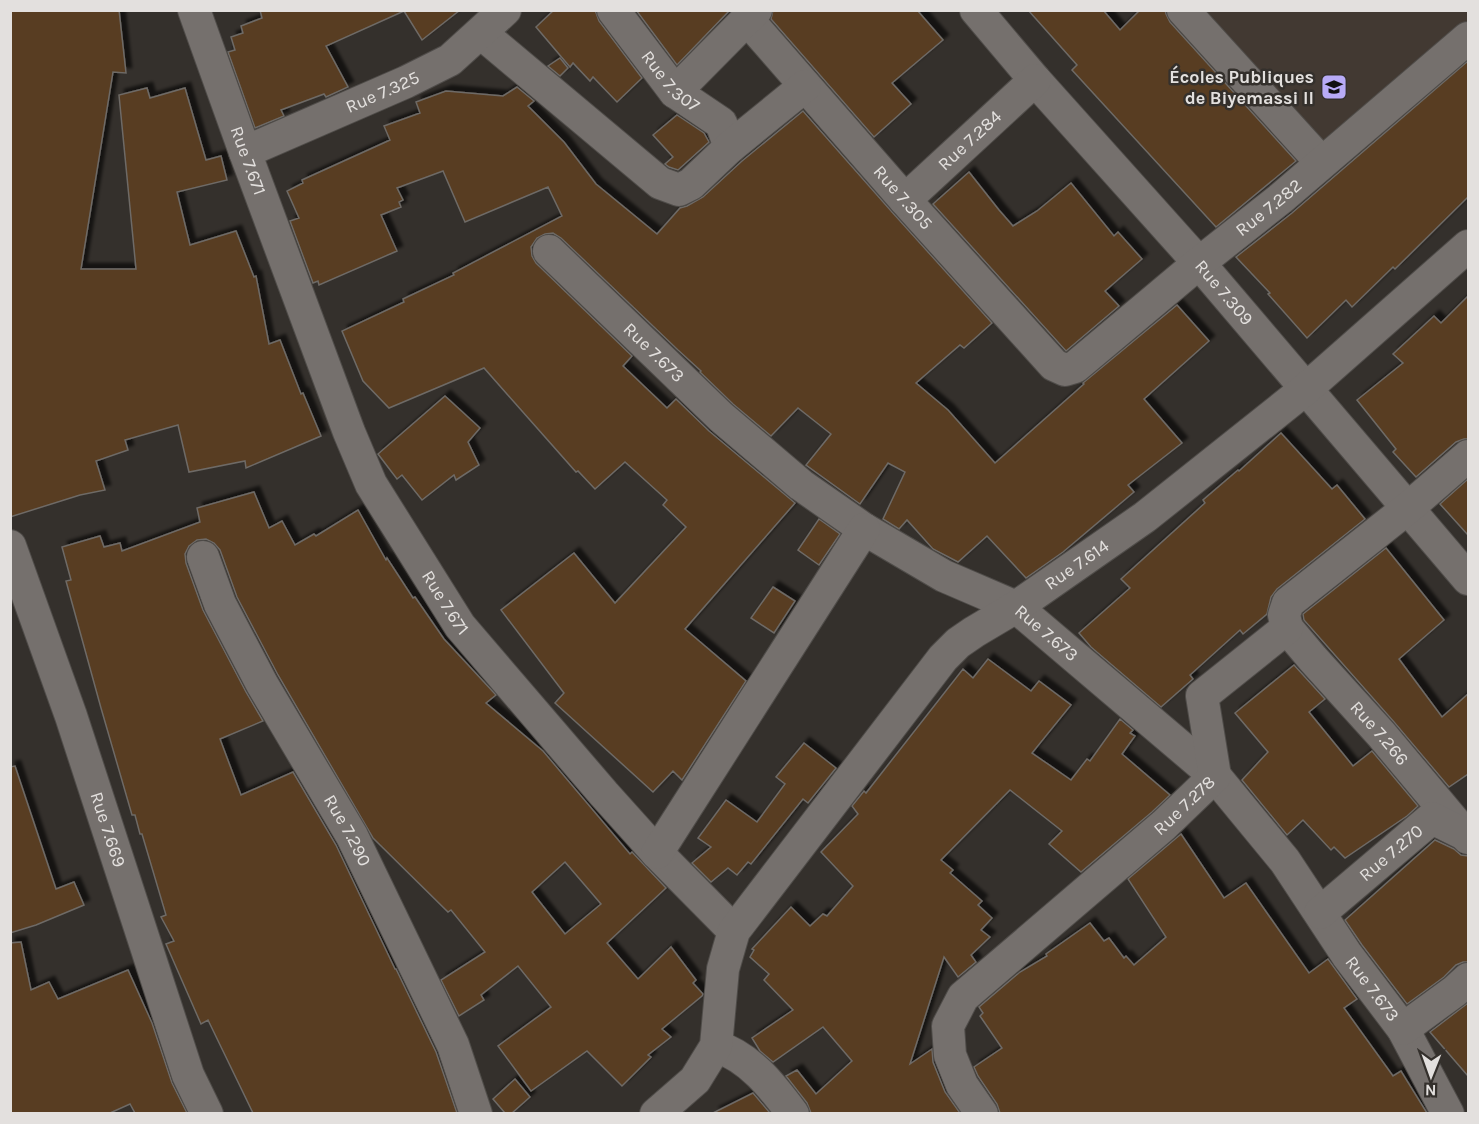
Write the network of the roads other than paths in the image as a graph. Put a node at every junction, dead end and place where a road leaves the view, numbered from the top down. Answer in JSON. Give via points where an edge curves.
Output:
{"nodes":[{"id":1,"x":194,"y":10,"type":"edge"},
{"id":2,"x":505,"y":10,"type":"edge"},
{"id":3,"x":613,"y":10,"type":"edge"},
{"id":4,"x":976,"y":10,"type":"edge"},
{"id":5,"x":1183,"y":10,"type":"edge"},
{"id":6,"x":751,"y":15,"type":"edge"},
{"id":7,"x":481,"y":33,"type":"junction"},
{"id":8,"x":1468,"y":38,"type":"edge"},
{"id":9,"x":1035,"y":80,"type":"junction"},
{"id":10,"x":805,"y":86,"type":"junction"},
{"id":11,"x":675,"y":92,"type":"junction"},
{"id":12,"x":730,"y":147,"type":"junction"},
{"id":13,"x":245,"y":152,"type":"junction"},
{"id":14,"x":1321,"y":162,"type":"junction"},
{"id":15,"x":905,"y":200,"type":"junction"},
{"id":16,"x":1468,"y":246,"type":"edge"},
{"id":17,"x":549,"y":251,"type":"dead end"},
{"id":18,"x":1199,"y":263,"type":"junction"},
{"id":19,"x":1065,"y":370,"type":"joint"},
{"id":20,"x":1307,"y":388,"type":"junction"},
{"id":21,"x":1468,"y":456,"type":"edge"},
{"id":22,"x":1408,"y":508,"type":"junction"},
{"id":23,"x":864,"y":529,"type":"junction"},
{"id":24,"x":10,"y":546,"type":"edge"},
{"id":25,"x":203,"y":557,"type":"dead end"},
{"id":26,"x":1468,"y":579,"type":"edge"},
{"id":27,"x":1016,"y":607,"type":"junction"},
{"id":28,"x":1287,"y":628,"type":"junction"},
{"id":29,"x":1215,"y":776,"type":"junction"},
{"id":30,"x":1467,"y":836,"type":"edge"},
{"id":31,"x":657,"y":853,"type":"junction"},
{"id":32,"x":1320,"y":913,"type":"junction"},
{"id":33,"x":734,"y":931,"type":"junction"},
{"id":34,"x":1468,"y":979,"type":"edge"},
{"id":35,"x":1403,"y":1029,"type":"junction"},
{"id":36,"x":716,"y":1046,"type":"junction"},
{"id":37,"x":207,"y":1113,"type":"edge"},
{"id":38,"x":476,"y":1113,"type":"edge"},
{"id":39,"x":656,"y":1113,"type":"edge"},
{"id":40,"x":793,"y":1113,"type":"edge"},
{"id":41,"x":982,"y":1113,"type":"edge"},
{"id":42,"x":1448,"y":1113,"type":"edge"}],
"edges":[{"from":1,"to":13,"type":"street","name":"Rue 7.671"},
{"from":2,"to":7,"type":"street","name":"Rue 7.325"},
{"from":3,"to":11,"type":"street","name":"Rue 7.307"},
{"from":4,"to":9,"type":"street","name":"Rue 7.309"},
{"from":5,"to":14,"type":"street"},
{"from":6,"to":10,"type":"street","name":"Rue 7.305"},
{"from":6,"to":11,"type":"street"},
{"from":7,"to":12,"type":"street","via":[[660,183],[679,190],[691,184]]},
{"from":7,"to":13,"type":"street","name":"Rue 7.325","via":[[450,60],[415,78]]},
{"from":8,"to":14,"type":"street","name":"Rue 7.282"},
{"from":9,"to":15,"type":"street","name":"Rue 7.284"},
{"from":9,"to":18,"type":"street","name":"Rue 7.309"},
{"from":10,"to":12,"type":"street"},
{"from":10,"to":15,"type":"street","name":"Rue 7.305"},
{"from":11,"to":12,"type":"street","name":"Rue 7.307","via":[[721,123]]},
{"from":13,"to":31,"type":"street","name":"Rue 7.671","via":[[371,484],[460,626]]},
{"from":14,"to":18,"type":"street","name":"Rue 7.282"},
{"from":15,"to":19,"type":"street","name":"Rue 7.305","via":[[1054,365]]},
{"from":16,"to":20,"type":"street","name":"Rue 7.614"},
{"from":17,"to":23,"type":"street","name":"Rue 7.673","via":[[721,417],[801,485]]},
{"from":18,"to":19,"type":"street","name":"Rue 7.282","via":[[1076,367]]},
{"from":18,"to":20,"type":"street","name":"Rue 7.309"},
{"from":20,"to":22,"type":"street","name":"Rue 7.309"},
{"from":20,"to":27,"type":"street","name":"Rue 7.614","via":[[1145,516]]},
{"from":21,"to":22,"type":"street"},
{"from":22,"to":26,"type":"street","name":"Rue 7.309"},
{"from":22,"to":28,"type":"street","via":[[1288,603],[1284,615]]},
{"from":23,"to":27,"type":"street","name":"Rue 7.673","via":[[944,576]]},
{"from":23,"to":31,"type":"street"},
{"from":24,"to":37,"type":"street","name":"Rue 7.669","via":[[71,716],[188,1075]]},
{"from":25,"to":38,"type":"street","name":"Rue 7.290","via":[[220,604],[262,684],[352,836],[453,1045]]},
{"from":27,"to":29,"type":"street","name":"Rue 7.673"},
{"from":27,"to":33,"type":"street","name":"Rue 7.614","via":[[974,632],[943,658]]},
{"from":28,"to":29,"type":"street","name":"Rue 7.278","via":[[1202,696]]},
{"from":28,"to":30,"type":"street","name":"Rue 7.266"},
{"from":29,"to":32,"type":"street","name":"Rue 7.673","via":[[1285,861]]},
{"from":29,"to":41,"type":"street","name":"Rue 7.278","via":[[1164,825],[963,996],[948,1026],[950,1055],[962,1085]]},
{"from":30,"to":32,"type":"street","name":"Rue 7.270","via":[[1432,818]]},
{"from":31,"to":33,"type":"street","name":"Rue 7.671"},
{"from":32,"to":35,"type":"street","name":"Rue 7.673","via":[[1347,956]]},
{"from":33,"to":36,"type":"street","via":[[723,969]]},
{"from":34,"to":35,"type":"street"},
{"from":35,"to":42,"type":"street","name":"Rue 7.673"},
{"from":36,"to":39,"type":"street","via":[[695,1080]]},
{"from":36,"to":40,"type":"street","via":[[753,1066]]}]}
